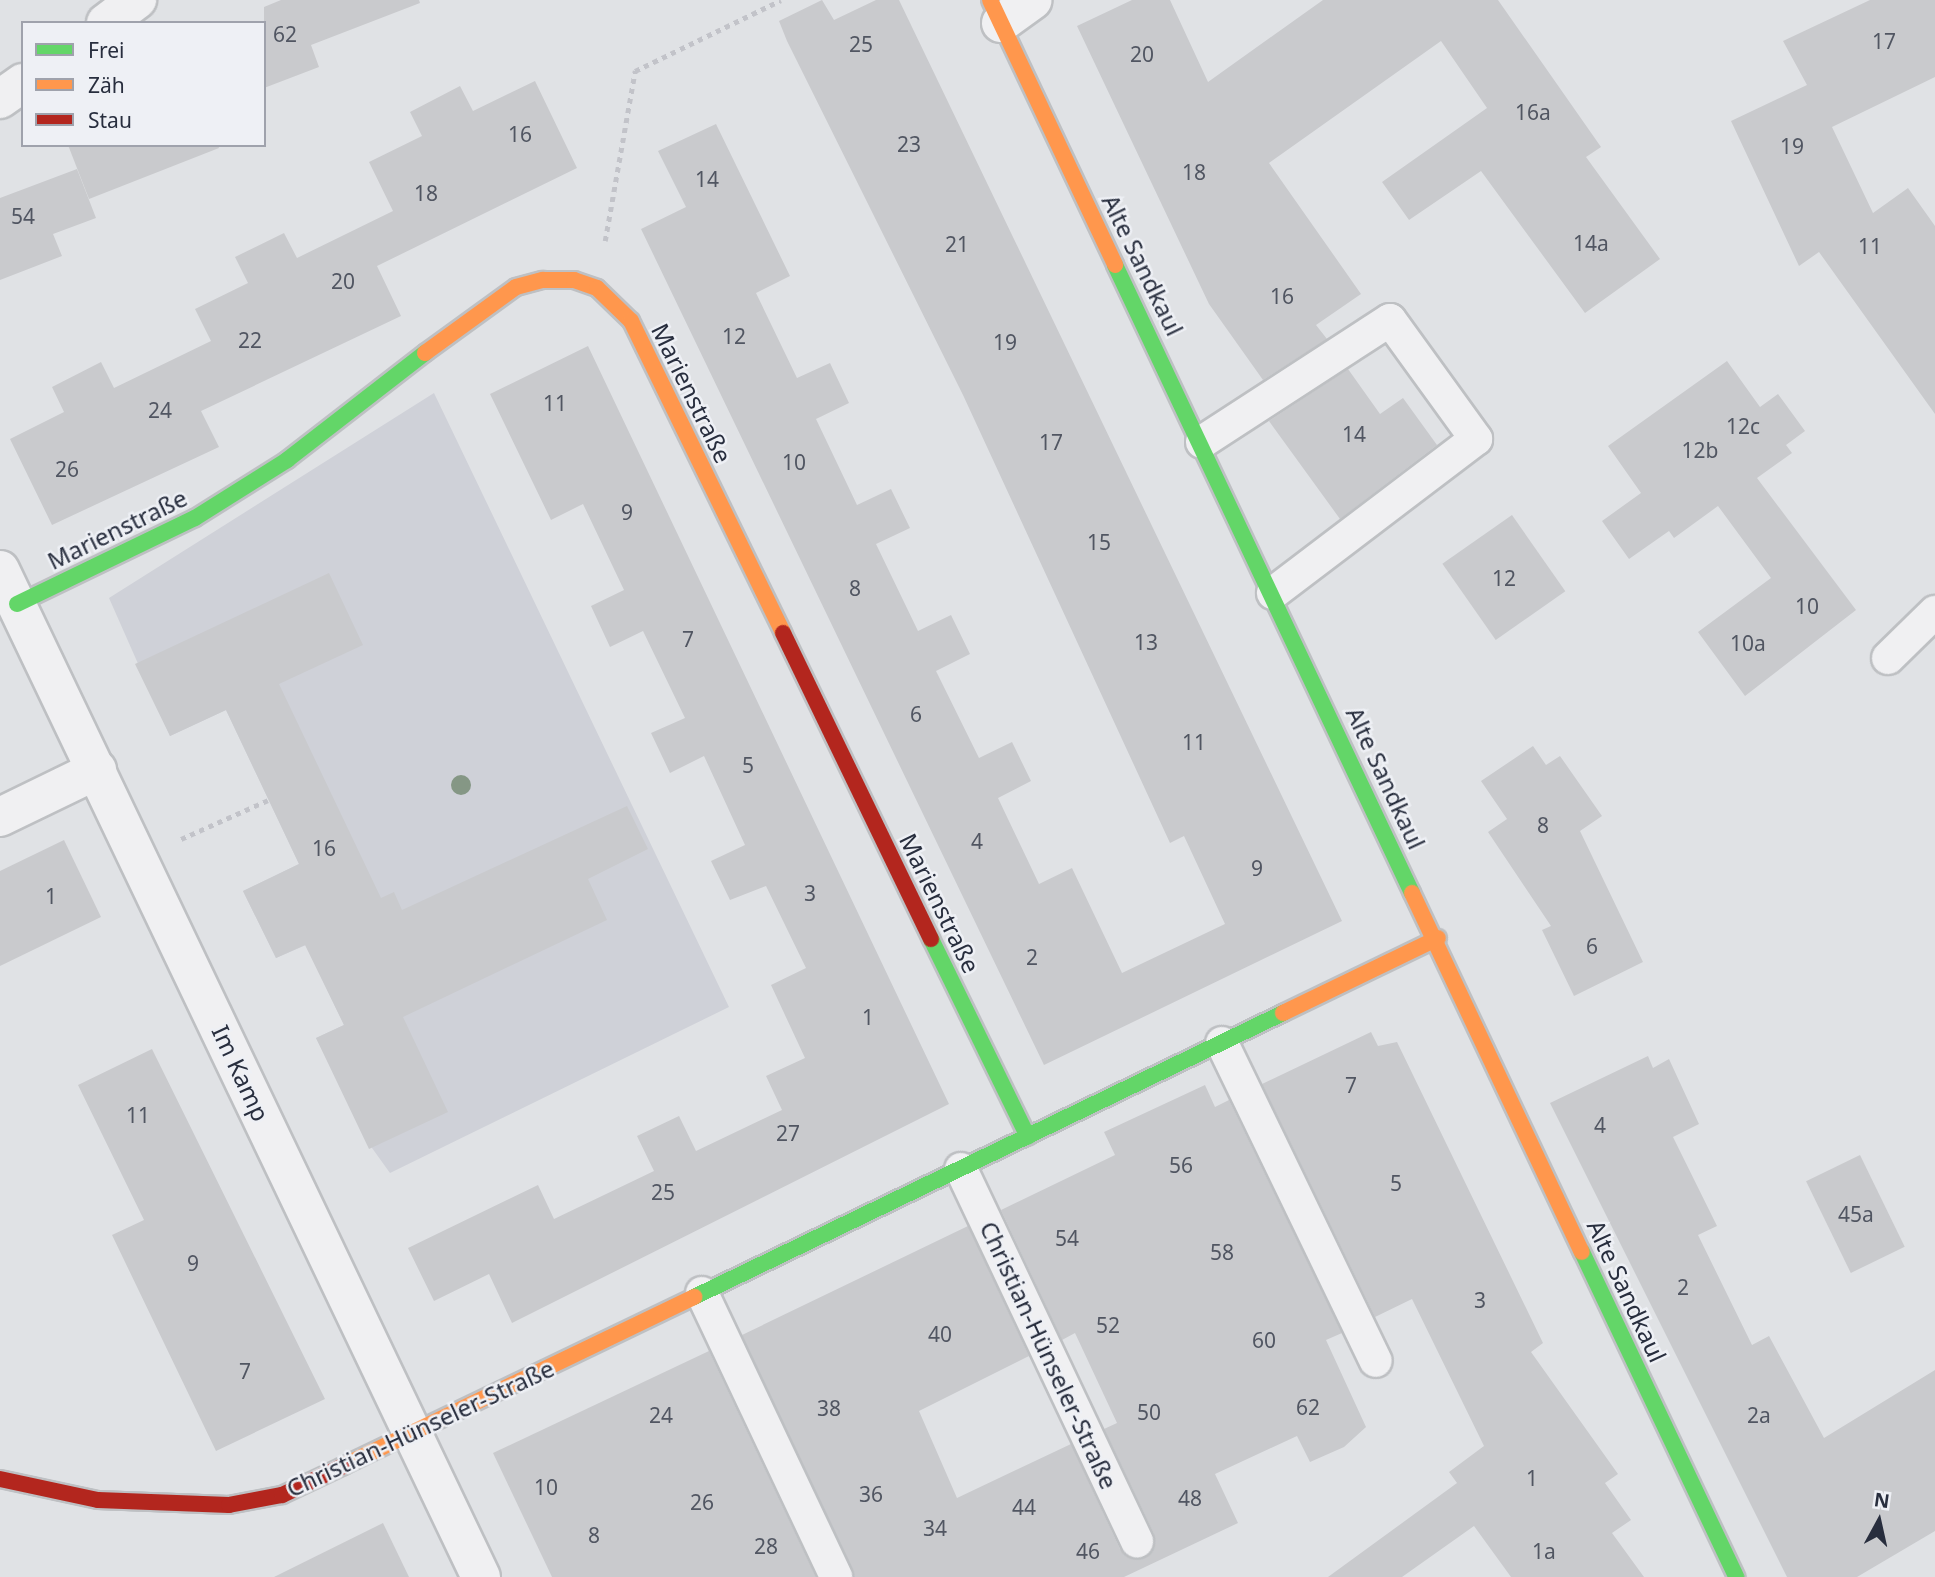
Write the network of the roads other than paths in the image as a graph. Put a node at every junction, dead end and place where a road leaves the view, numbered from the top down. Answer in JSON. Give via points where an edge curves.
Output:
{"nodes":[{"id":1,"x":137,"y":0,"type":"edge"},
{"id":2,"x":1033,"y":0,"type":"edge"},
{"id":3,"x":995,"y":11,"type":"edge"},
{"id":4,"x":109,"y":21,"type":"edge"},
{"id":5,"x":21,"y":84,"type":"edge"},
{"id":6,"x":0,"y":99,"type":"edge"},
{"id":7,"x":1202,"y":442,"type":"junction"},
{"id":8,"x":0,"y":570,"type":"edge"},
{"id":9,"x":1273,"y":593,"type":"junction"},
{"id":10,"x":17,"y":604,"type":"junction"},
{"id":11,"x":1935,"y":612,"type":"edge"},
{"id":12,"x":1888,"y":658,"type":"dead end"},
{"id":13,"x":97,"y":770,"type":"junction"},
{"id":14,"x":0,"y":817,"type":"edge"},
{"id":15,"x":1437,"y":938,"type":"junction"},
{"id":16,"x":1222,"y":1043,"type":"junction"},
{"id":17,"x":1028,"y":1137,"type":"junction"},
{"id":18,"x":961,"y":1169,"type":"junction"},
{"id":19,"x":702,"y":1293,"type":"junction"},
{"id":20,"x":1376,"y":1361,"type":"dead end"},
{"id":21,"x":412,"y":1433,"type":"junction"},
{"id":22,"x":0,"y":1479,"type":"edge"},
{"id":23,"x":1137,"y":1541,"type":"dead end"},
{"id":24,"x":481,"y":1577,"type":"edge"},
{"id":25,"x":836,"y":1577,"type":"edge"},
{"id":26,"x":1736,"y":1577,"type":"edge"}],
"edges":[{"from":1,"to":4,"type":"street"},
{"from":2,"to":3,"type":"street"},
{"from":3,"to":7,"type":"street","name":"Alte Sandkaul"},
{"from":5,"to":6,"type":"street"},
{"from":7,"to":9,"type":"street","name":"Alte Sandkaul"},
{"from":7,"to":9,"type":"lane","via":[[1390,320],[1476,439]]},
{"from":8,"to":10,"type":"street","name":"Im Kamp"},
{"from":9,"to":15,"type":"street","name":"Alte Sandkaul"},
{"from":10,"to":13,"type":"street","name":"Im Kamp"},
{"from":10,"to":17,"type":"street","name":"Marienstraße","via":[[195,518],[287,460],[490,302],[516,287],[543,280],[574,280],[597,288],[631,321]]},
{"from":11,"to":12,"type":"lane"},
{"from":13,"to":14,"type":"street"},
{"from":13,"to":21,"type":"street","name":"Im Kamp"},
{"from":15,"to":16,"type":"street","name":"Christian-Hünseler-Straße"},
{"from":15,"to":26,"type":"street","name":"Alte Sandkaul"},
{"from":16,"to":17,"type":"street","name":"Christian-Hünseler-Straße"},
{"from":16,"to":20,"type":"lane"},
{"from":17,"to":18,"type":"street","name":"Christian-Hünseler-Straße"},
{"from":18,"to":19,"type":"street","name":"Christian-Hünseler-Straße"},
{"from":18,"to":23,"type":"lane","name":"Christian-Hünseler-Straße"},
{"from":19,"to":21,"type":"street","name":"Christian-Hünseler-Straße"},
{"from":19,"to":25,"type":"lane"},
{"from":21,"to":22,"type":"street","name":"Christian-Hünseler-Straße","via":[[282,1495],[229,1505],[98,1500]]},
{"from":21,"to":24,"type":"street","name":"Im Kamp"}]}
